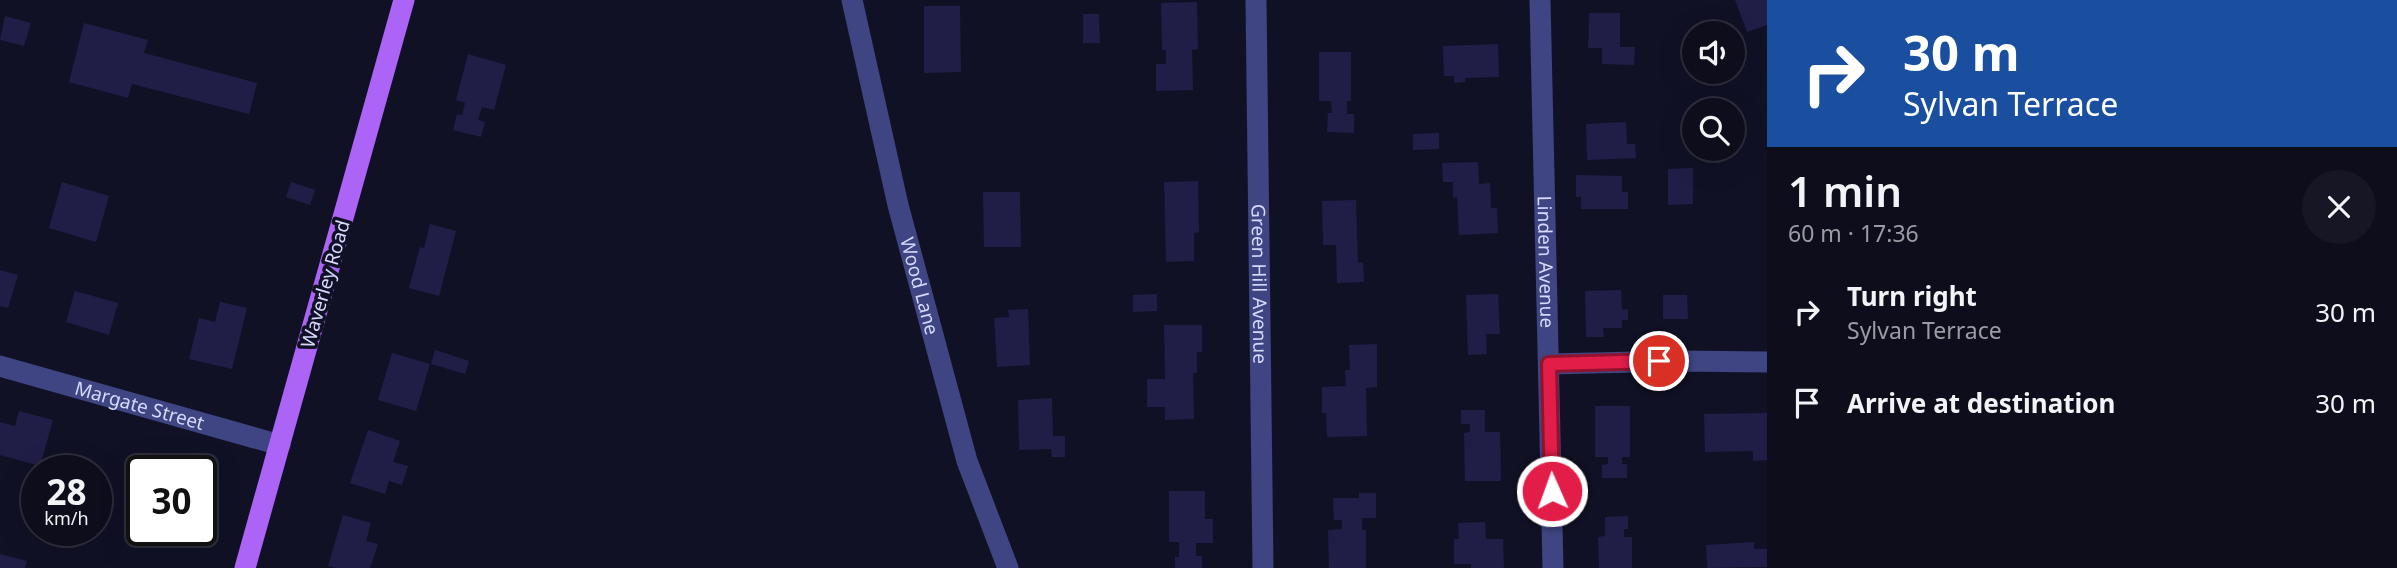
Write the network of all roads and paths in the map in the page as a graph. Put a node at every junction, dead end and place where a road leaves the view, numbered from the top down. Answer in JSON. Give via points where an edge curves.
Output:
{"nodes":[{"id":1,"x":404,"y":0,"type":"edge"},
{"id":2,"x":852,"y":0,"type":"edge"},
{"id":3,"x":1256,"y":0,"type":"edge"},
{"id":4,"x":1540,"y":0,"type":"edge"},
{"id":5,"x":1767,"y":362,"type":"edge"},
{"id":6,"x":1549,"y":364,"type":"junction"},
{"id":7,"x":0,"y":366,"type":"edge"},
{"id":8,"x":280,"y":445,"type":"junction"},
{"id":9,"x":245,"y":568,"type":"edge"},
{"id":10,"x":1008,"y":568,"type":"edge"},
{"id":11,"x":1263,"y":568,"type":"edge"},
{"id":12,"x":1553,"y":568,"type":"edge"}],
"edges":[{"from":1,"to":8,"type":"main road","name":"Waverley Road"},
{"from":2,"to":10,"type":"street","name":"Wood Lane","via":[[898,205],[967,461]]},
{"from":3,"to":11,"type":"street","name":"Green Hill Avenue"},
{"from":4,"to":6,"type":"street","name":"Linden Avenue"},
{"from":5,"to":6,"type":"street"},
{"from":6,"to":12,"type":"street","name":"Linden Avenue"},
{"from":7,"to":8,"type":"street","name":"Margate Street"},
{"from":8,"to":9,"type":"main road","name":"Waverley Road"}]}
